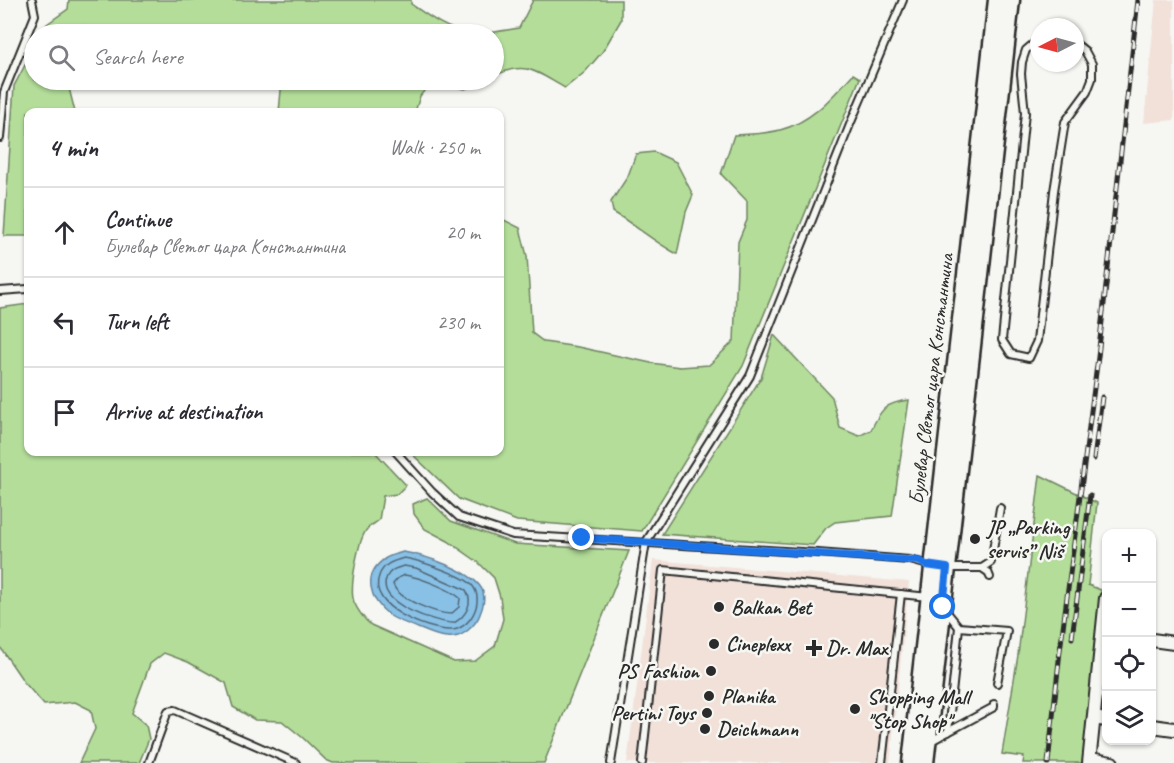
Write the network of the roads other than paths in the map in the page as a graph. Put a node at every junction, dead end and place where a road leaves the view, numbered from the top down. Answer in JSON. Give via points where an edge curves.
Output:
{"nodes":[{"id":1,"x":32,"y":0,"type":"edge"},
{"id":2,"x":903,"y":0,"type":"edge"},
{"id":3,"x":998,"y":0,"type":"edge"},
{"id":4,"x":1011,"y":0,"type":"edge"},
{"id":5,"x":32,"y":24,"type":"edge"},
{"id":6,"x":24,"y":44,"type":"edge"},
{"id":7,"x":1030,"y":47,"type":"edge"},
{"id":8,"x":1084,"y":50,"type":"edge"},
{"id":9,"x":0,"y":138,"type":"edge"},
{"id":10,"x":24,"y":289,"type":"edge"},
{"id":11,"x":0,"y":291,"type":"edge"},
{"id":12,"x":400,"y":456,"type":"edge"},
{"id":13,"x":1000,"y":508,"type":"dead end"},
{"id":14,"x":646,"y":542,"type":"junction"},
{"id":15,"x":940,"y":567,"type":"junction"},
{"id":16,"x":982,"y":568,"type":"junction"},
{"id":17,"x":990,"y":577,"type":"dead end"},
{"id":18,"x":901,"y":594,"type":"junction"},
{"id":19,"x":936,"y":602,"type":"junction"},
{"id":20,"x":959,"y":627,"type":"junction"},
{"id":21,"x":1105,"y":637,"type":"edge"},
{"id":22,"x":1156,"y":641,"type":"edge"},
{"id":23,"x":1174,"y":643,"type":"edge"},
{"id":24,"x":997,"y":683,"type":"dead end"},
{"id":25,"x":994,"y":704,"type":"dead end"},
{"id":26,"x":1100,"y":719,"type":"edge"},
{"id":27,"x":1156,"y":727,"type":"edge"},
{"id":28,"x":1174,"y":729,"type":"edge"},
{"id":29,"x":948,"y":732,"type":"junction"},
{"id":30,"x":928,"y":742,"type":"junction"},
{"id":31,"x":1090,"y":761,"type":"edge"},
{"id":32,"x":149,"y":763,"type":"edge"},
{"id":33,"x":296,"y":763,"type":"edge"},
{"id":34,"x":611,"y":763,"type":"edge"},
{"id":35,"x":642,"y":763,"type":"edge"},
{"id":36,"x":882,"y":763,"type":"edge"},
{"id":37,"x":911,"y":763,"type":"edge"},
{"id":38,"x":925,"y":763,"type":"edge"},
{"id":39,"x":1112,"y":763,"type":"edge"}],
"edges":[{"from":1,"to":5,"type":"lane","via":[[36,15]]},
{"from":2,"to":14,"type":"lane","via":[[750,376]]},
{"from":3,"to":15,"type":"main road","name":"Булевар Светог цара Константина"},
{"from":4,"to":15,"type":"main road","name":"Булевар Светог цара Константина"},
{"from":6,"to":9,"type":"lane","via":[[4,92]]},
{"from":7,"to":8,"type":"lane","via":[[1022,62],[1024,113],[1002,340],[1011,354],[1029,358],[1037,341],[1065,122],[1092,79],[1092,64]]},
{"from":10,"to":11,"type":"lane"},
{"from":12,"to":14,"type":"lane","via":[[459,517],[513,535]]},
{"from":13,"to":16,"type":"lane","via":[[993,559]]},
{"from":14,"to":15,"type":"lane","via":[[910,560]]},
{"from":14,"to":34,"type":"lane"},
{"from":15,"to":16,"type":"lane"},
{"from":15,"to":19,"type":"main road","name":"Булевар Светог цара Константина"},
{"from":16,"to":17,"type":"lane"},
{"from":18,"to":19,"type":"lane"},
{"from":18,"to":35,"type":"lane","via":[[663,570]]},
{"from":18,"to":36,"type":"lane"},
{"from":19,"to":20,"type":"lane"},
{"from":19,"to":30,"type":"main road","name":"Булевар Светог цара Константина"},
{"from":19,"to":37,"type":"main road","name":"Булевар Светог цара Константина"},
{"from":20,"to":24,"type":"lane","via":[[1007,631]]},
{"from":20,"to":29,"type":"lane"},
{"from":21,"to":26,"type":"street"},
{"from":22,"to":23,"type":"street"},
{"from":25,"to":29,"type":"lane"},
{"from":26,"to":31,"type":"street"},
{"from":27,"to":28,"type":"street"},
{"from":29,"to":30,"type":"lane"},
{"from":30,"to":38,"type":"main road","name":"Булевар Светог цара Константина"},
{"from":31,"to":39,"type":"street"},
{"from":32,"to":33,"type":"lane","via":[[168,711],[175,710]]}]}
